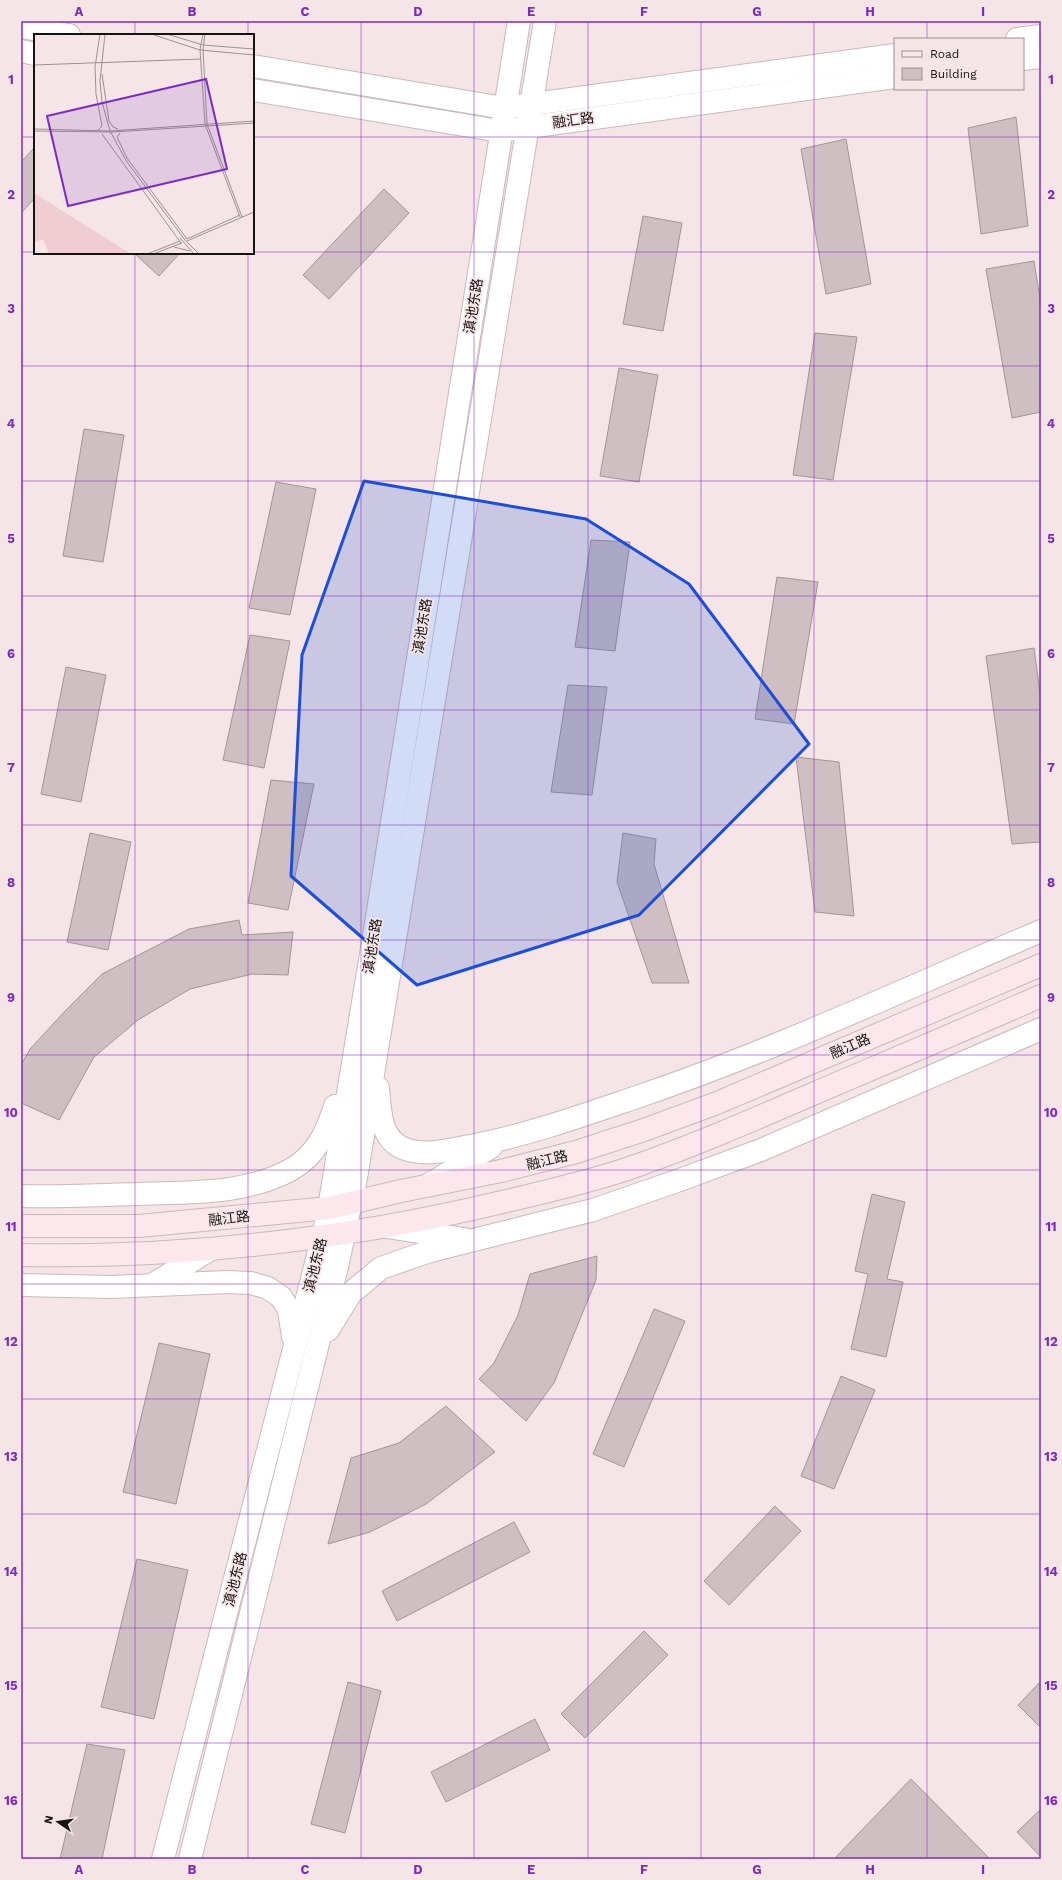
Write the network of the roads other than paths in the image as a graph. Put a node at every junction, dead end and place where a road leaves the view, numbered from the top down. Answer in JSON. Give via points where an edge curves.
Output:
{"nodes":[{"id":1,"x":519,"y":21,"type":"edge"},
{"id":2,"x":545,"y":21,"type":"edge"},
{"id":3,"x":21,"y":27,"type":"edge"},
{"id":4,"x":63,"y":34,"type":"edge"},
{"id":5,"x":1041,"y":36,"type":"edge"},
{"id":6,"x":1024,"y":38,"type":"edge"},
{"id":7,"x":21,"y":51,"type":"edge"},
{"id":8,"x":34,"y":54,"type":"edge"},
{"id":9,"x":894,"y":55,"type":"edge"},
{"id":10,"x":1041,"y":57,"type":"edge"},
{"id":11,"x":1024,"y":59,"type":"edge"},
{"id":12,"x":254,"y":66,"type":"edge"},
{"id":13,"x":894,"y":77,"type":"edge"},
{"id":14,"x":254,"y":90,"type":"edge"},
{"id":15,"x":531,"y":105,"type":"junction"},
{"id":16,"x":504,"y":108,"type":"junction"},
{"id":17,"x":527,"y":127,"type":"junction"},
{"id":18,"x":500,"y":131,"type":"junction"},
{"id":19,"x":1041,"y":931,"type":"edge"},
{"id":20,"x":1041,"y":965,"type":"edge"},
{"id":21,"x":1041,"y":996,"type":"edge"},
{"id":22,"x":1041,"y":1029,"type":"edge"},
{"id":23,"x":356,"y":1042,"type":"junction"},
{"id":24,"x":375,"y":1060,"type":"junction"},
{"id":25,"x":504,"y":1139,"type":"junction"},
{"id":26,"x":428,"y":1186,"type":"junction"},
{"id":27,"x":21,"y":1196,"type":"edge"},
{"id":28,"x":350,"y":1204,"type":"junction"},
{"id":29,"x":329,"y":1208,"type":"junction"},
{"id":30,"x":21,"y":1226,"type":"edge"},
{"id":31,"x":380,"y":1226,"type":"junction"},
{"id":32,"x":344,"y":1232,"type":"junction"},
{"id":33,"x":323,"y":1236,"type":"junction"},
{"id":34,"x":475,"y":1240,"type":"junction"},
{"id":35,"x":211,"y":1249,"type":"junction"},
{"id":36,"x":21,"y":1254,"type":"edge"},
{"id":37,"x":21,"y":1286,"type":"edge"},
{"id":38,"x":151,"y":1286,"type":"junction"},
{"id":39,"x":295,"y":1346,"type":"junction"},
{"id":40,"x":315,"y":1354,"type":"junction"},
{"id":41,"x":163,"y":1859,"type":"edge"},
{"id":42,"x":190,"y":1859,"type":"edge"}],
"edges":[{"from":1,"to":16,"type":"street","name":"滇池东路"},
{"from":2,"to":15,"type":"street","name":"滇池东路"},
{"from":3,"to":4,"type":"street"},
{"from":5,"to":6,"type":"street"},
{"from":7,"to":8,"type":"street"},
{"from":9,"to":15,"type":"street","name":"融汇路"},
{"from":10,"to":11,"type":"street"},
{"from":12,"to":16,"type":"street","name":"融汇路"},
{"from":13,"to":17,"type":"street","name":"融汇路"},
{"from":14,"to":18,"type":"street","name":"融汇路"},
{"from":15,"to":16,"type":"street","name":"融汇路"},
{"from":15,"to":17,"type":"street","name":"滇池东路"},
{"from":16,"to":18,"type":"street","name":"滇池东路"},
{"from":17,"to":18,"type":"street","name":"融汇路"},
{"from":17,"to":24,"type":"street","name":"滇池东路"},
{"from":18,"to":23,"type":"street","name":"滇池东路"},
{"from":19,"to":25,"type":"street","via":[[751,1055],[566,1122]]},
{"from":20,"to":26,"type":"main road","name":"融江路","via":[[717,1103],[644,1130],[568,1154]]},
{"from":21,"to":31,"type":"main road","name":"融江路","via":[[721,1134],[624,1170],[463,1211]]},
{"from":22,"to":34,"type":"street","via":[[761,1150],[593,1210]]},
{"from":23,"to":27,"type":"street","via":[[328,1129],[321,1142],[292,1168],[278,1176],[215,1191]]},
{"from":23,"to":29,"type":"street","name":"滇池东路"},
{"from":24,"to":25,"type":"street","via":[[383,1125],[391,1141],[404,1149],[421,1153]]},
{"from":24,"to":28,"type":"street","name":"滇池东路"},
{"from":25,"to":26,"type":"street"},
{"from":26,"to":28,"type":"main road","name":"融江路"},
{"from":28,"to":29,"type":"main road","name":"融江路"},
{"from":28,"to":32,"type":"street","name":"滇池东路"},
{"from":29,"to":30,"type":"main road","name":"融江路","via":[[139,1226]]},
{"from":29,"to":33,"type":"street","name":"滇池东路"},
{"from":31,"to":32,"type":"main road","name":"融江路"},
{"from":31,"to":34,"type":"street"},
{"from":32,"to":33,"type":"main road","name":"融江路"},
{"from":32,"to":40,"type":"street","name":"滇池东路"},
{"from":33,"to":35,"type":"main road","name":"融江路"},
{"from":33,"to":39,"type":"street","name":"滇池东路"},
{"from":34,"to":40,"type":"street","via":[[430,1251],[380,1268],[350,1293]]},
{"from":35,"to":36,"type":"main road","name":"融江路"},
{"from":35,"to":38,"type":"street"},
{"from":37,"to":38,"type":"street"},
{"from":38,"to":39,"type":"street","via":[[227,1282],[252,1283],[268,1288],[281,1297],[289,1310]]},
{"from":39,"to":41,"type":"street","name":"滇池东路"},
{"from":40,"to":42,"type":"street","name":"滇池东路"}]}
